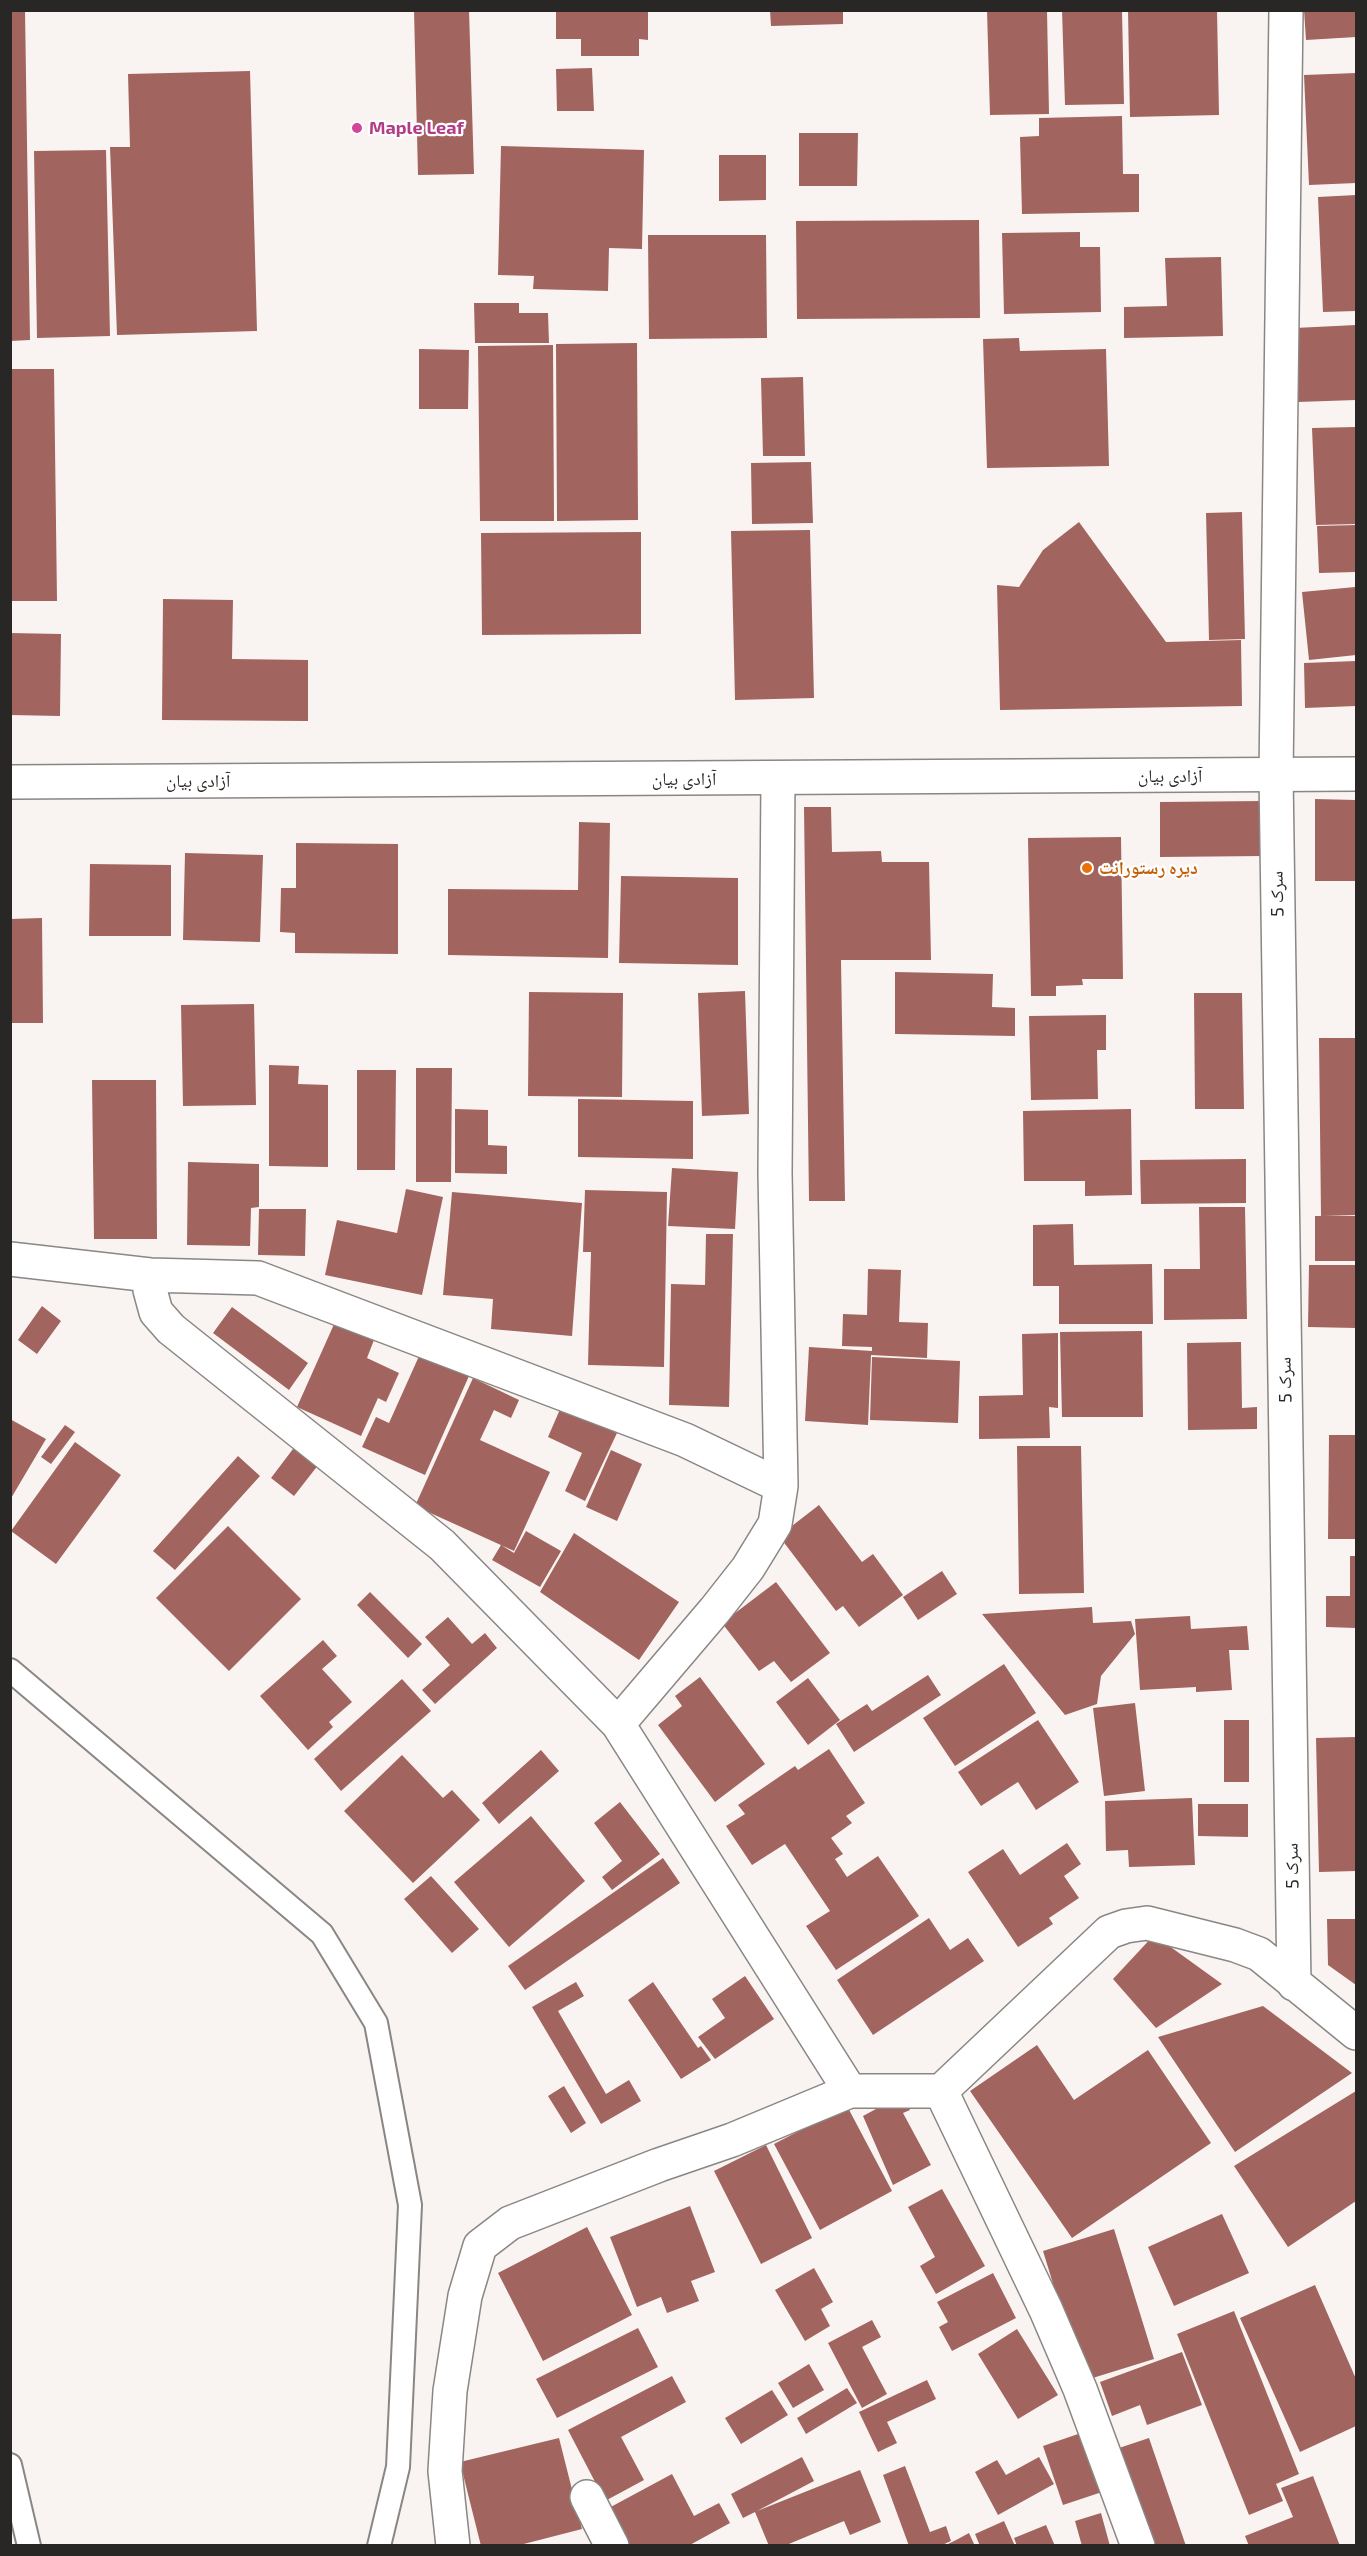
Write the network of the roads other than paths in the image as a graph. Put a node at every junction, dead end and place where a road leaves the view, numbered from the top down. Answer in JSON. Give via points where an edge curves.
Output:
{"nodes":[{"id":1,"x":1286,"y":10,"type":"edge"},
{"id":2,"x":1356,"y":774,"type":"edge"},
{"id":3,"x":1276,"y":776,"type":"junction"},
{"id":4,"x":778,"y":778,"type":"junction"},
{"id":5,"x":10,"y":782,"type":"edge"},
{"id":6,"x":10,"y":1259,"type":"edge"},
{"id":7,"x":150,"y":1275,"type":"junction"},
{"id":8,"x":781,"y":1486,"type":"junction"},
{"id":9,"x":10,"y":1670,"type":"edge"},
{"id":10,"x":618,"y":1724,"type":"junction"},
{"id":11,"x":1294,"y":1984,"type":"junction"},
{"id":12,"x":1356,"y":2033,"type":"edge"},
{"id":13,"x":850,"y":2091,"type":"junction"},
{"id":14,"x":941,"y":2091,"type":"junction"},
{"id":15,"x":10,"y":2465,"type":"edge"},
{"id":16,"x":587,"y":2498,"type":"dead end"},
{"id":17,"x":29,"y":2546,"type":"edge"},
{"id":18,"x":379,"y":2546,"type":"edge"},
{"id":19,"x":453,"y":2546,"type":"edge"},
{"id":20,"x":612,"y":2546,"type":"edge"},
{"id":21,"x":1138,"y":2546,"type":"edge"}],
"edges":[{"from":1,"to":3,"type":"street","name":"سرک 5"},
{"from":2,"to":3,"type":"street","name":"آزادی بیان"},
{"from":3,"to":4,"type":"street","name":"آزادی بیان"},
{"from":3,"to":11,"type":"street","name":"سرک 5"},
{"from":4,"to":5,"type":"street","name":"آزادی بیان"},
{"from":4,"to":8,"type":"street","via":[[775,1173]]},
{"from":6,"to":7,"type":"street"},
{"from":7,"to":8,"type":"street","via":[[258,1278],[686,1440]]},
{"from":7,"to":10,"type":"street","via":[[156,1312],[171,1329],[442,1545]]},
{"from":8,"to":10,"type":"street","via":[[776,1524],[748,1568]]},
{"from":9,"to":18,"type":"lane","via":[[322,1934],[376,2023],[410,2205],[398,2467]]},
{"from":10,"to":13,"type":"street"},
{"from":11,"to":12,"type":"street"},
{"from":11,"to":14,"type":"street","via":[[1258,1954],[1235,1945],[1147,1923],[1126,1926],[1108,1932]]},
{"from":13,"to":14,"type":"street"},
{"from":13,"to":19,"type":"street","via":[[510,2223],[480,2246],[465,2296],[450,2391],[445,2471]]},
{"from":14,"to":21,"type":"street","via":[[1080,2389]]},
{"from":15,"to":17,"type":"lane"},
{"from":16,"to":20,"type":"street"}]}
